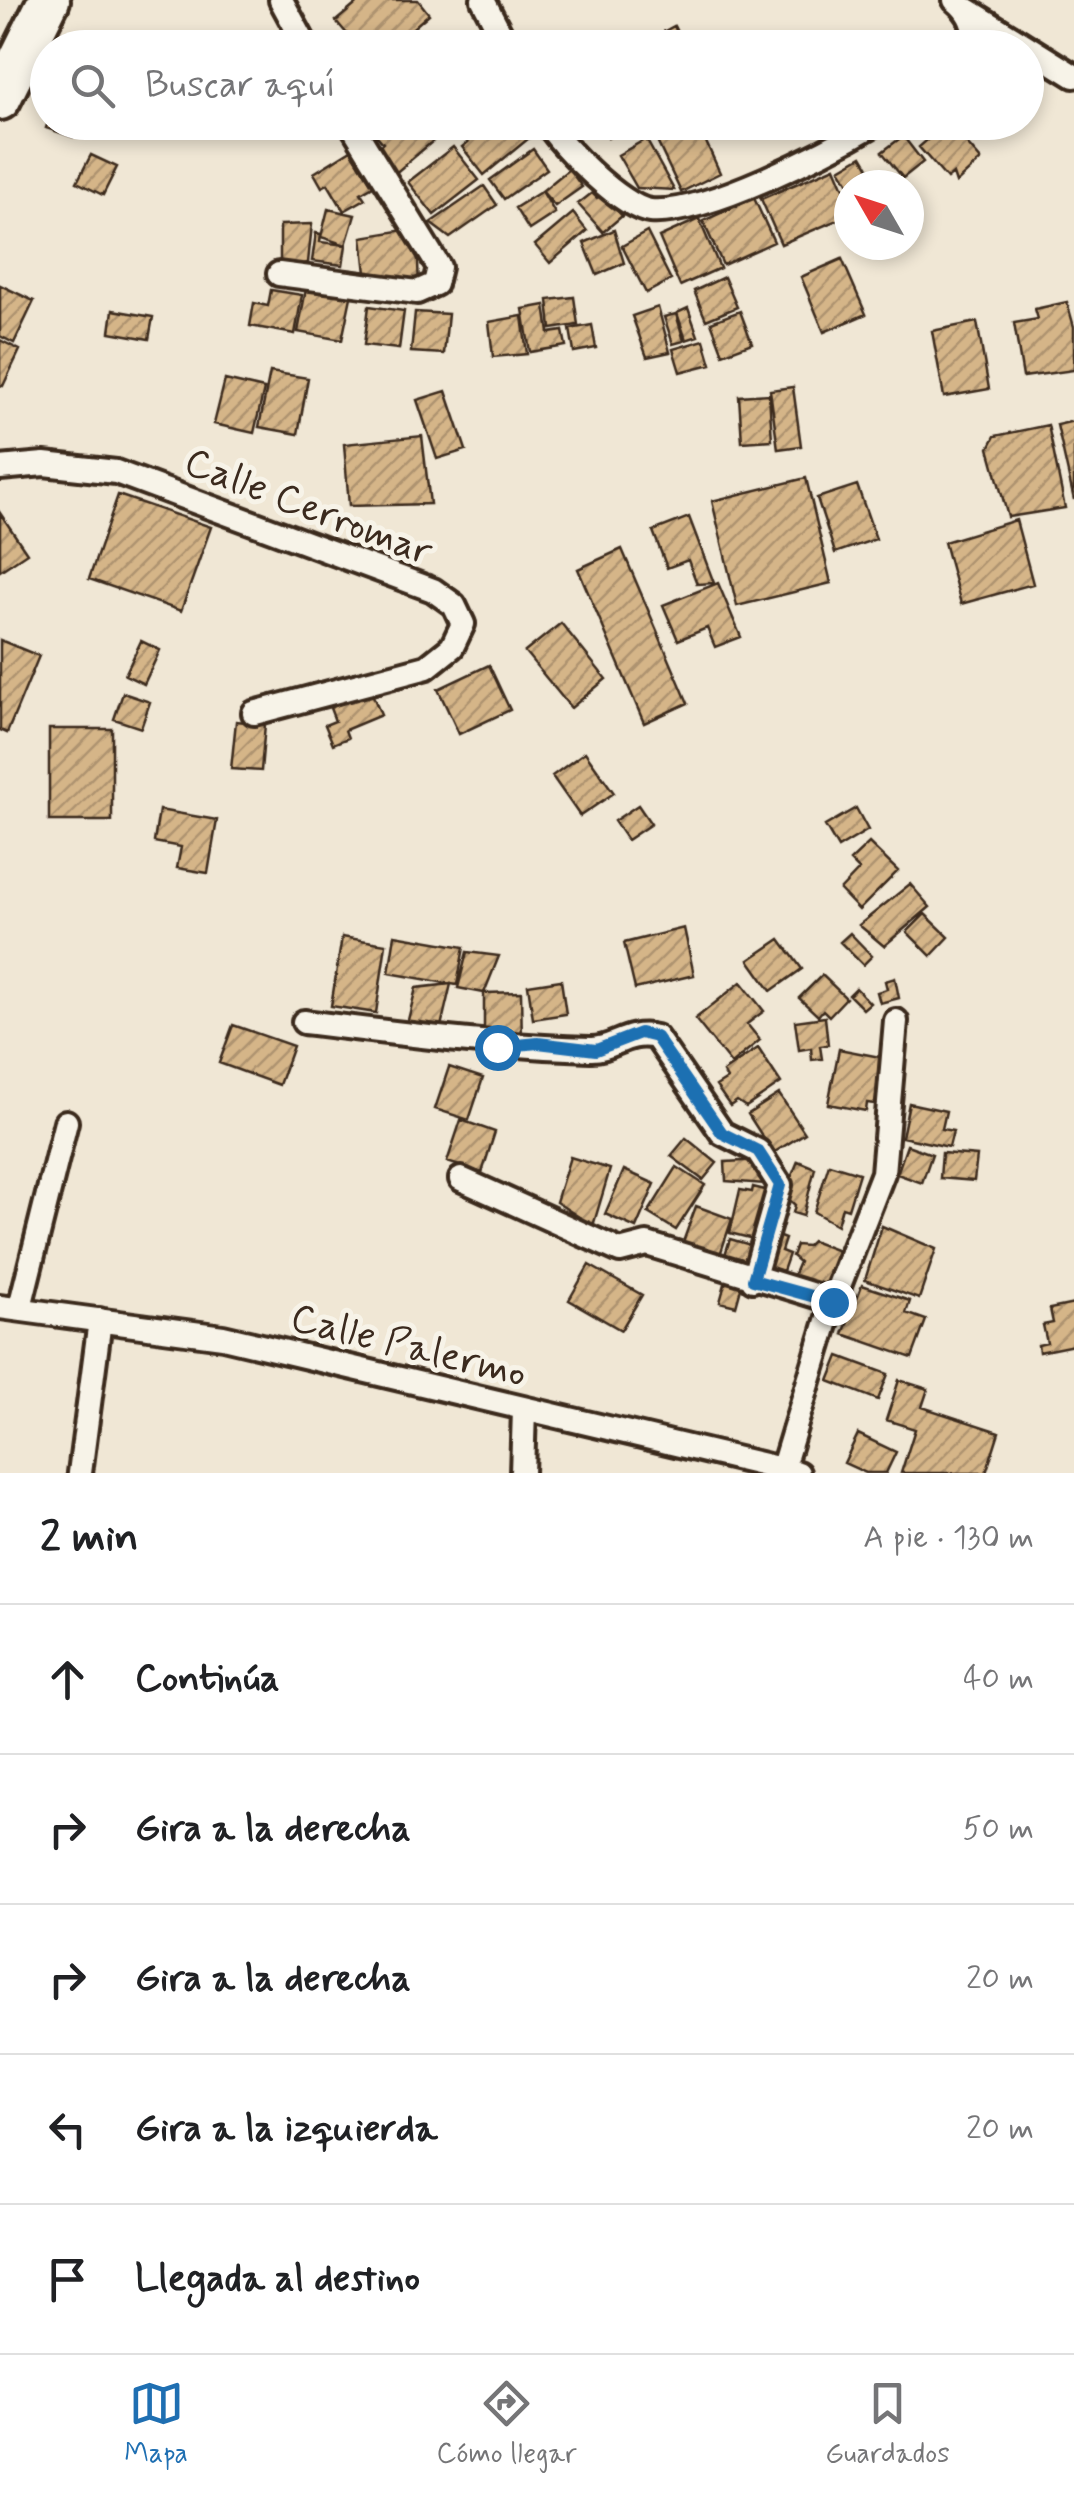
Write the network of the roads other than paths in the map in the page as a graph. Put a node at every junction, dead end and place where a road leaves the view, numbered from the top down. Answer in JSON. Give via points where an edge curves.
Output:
{"nodes":[{"id":1,"x":49,"y":0,"type":"edge"},
{"id":2,"x":281,"y":0,"type":"edge"},
{"id":3,"x":484,"y":0,"type":"edge"},
{"id":4,"x":961,"y":5,"type":"edge"},
{"id":5,"x":34,"y":30,"type":"edge"},
{"id":6,"x":297,"y":30,"type":"edge"},
{"id":7,"x":499,"y":30,"type":"edge"},
{"id":8,"x":973,"y":30,"type":"edge"},
{"id":9,"x":1001,"y":30,"type":"edge"},
{"id":10,"x":30,"y":38,"type":"edge"},
{"id":11,"x":1044,"y":57,"type":"edge"},
{"id":12,"x":1074,"y":76,"type":"edge"},
{"id":13,"x":0,"y":98,"type":"edge"},
{"id":14,"x":361,"y":140,"type":"edge"},
{"id":15,"x":562,"y":140,"type":"edge"},
{"id":16,"x":847,"y":140,"type":"edge"},
{"id":17,"x":278,"y":274,"type":"dead end"},
{"id":18,"x":0,"y":468,"type":"edge"},
{"id":19,"x":254,"y":713,"type":"dead end"},
{"id":20,"x":896,"y":1021,"type":"dead end"},
{"id":21,"x":304,"y":1022,"type":"dead end"},
{"id":22,"x":66,"y":1122,"type":"dead end"},
{"id":23,"x":461,"y":1179,"type":"dead end"},
{"id":24,"x":753,"y":1280,"type":"junction"},
{"id":25,"x":833,"y":1302,"type":"junction"},
{"id":26,"x":10,"y":1307,"type":"edge"},
{"id":27,"x":100,"y":1320,"type":"junction"},
{"id":28,"x":524,"y":1410,"type":"junction"},
{"id":29,"x":790,"y":1470,"type":"edge"},
{"id":30,"x":80,"y":1473,"type":"edge"},
{"id":31,"x":522,"y":1473,"type":"edge"}],
"edges":[{"from":1,"to":5,"type":"highway"},
{"from":2,"to":6,"type":"street"},
{"from":3,"to":7,"type":"street"},
{"from":4,"to":8,"type":"street"},
{"from":4,"to":9,"type":"street"},
{"from":10,"to":13,"type":"highway"},
{"from":11,"to":12,"type":"street"},
{"from":14,"to":17,"type":"street","via":[[439,267],[436,284],[418,292]]},
{"from":15,"to":16,"type":"street","via":[[629,203],[649,211],[689,206],[812,160]]},
{"from":18,"to":19,"type":"street","name":"Calle Cerromar","via":[[44,464],[116,472],[433,590],[464,624],[452,646],[427,667]]},
{"from":20,"to":25,"type":"street","via":[[883,1173]]},
{"from":21,"to":24,"type":"street","via":[[497,1047],[538,1043],[596,1050],[640,1033],[656,1037],[722,1133],[758,1151],[780,1185]]},
{"from":22,"to":26,"type":"street"},
{"from":23,"to":24,"type":"street","via":[[620,1251],[647,1244]]},
{"from":24,"to":25,"type":"street"},
{"from":25,"to":29,"type":"street"},
{"from":26,"to":27,"type":"street","name":"Calle Palermo"},
{"from":27,"to":28,"type":"street","name":"Calle Palermo","via":[[223,1337]]},
{"from":27,"to":30,"type":"street"},
{"from":28,"to":29,"type":"street","name":"Calle Palermo"},
{"from":28,"to":31,"type":"street"}]}
